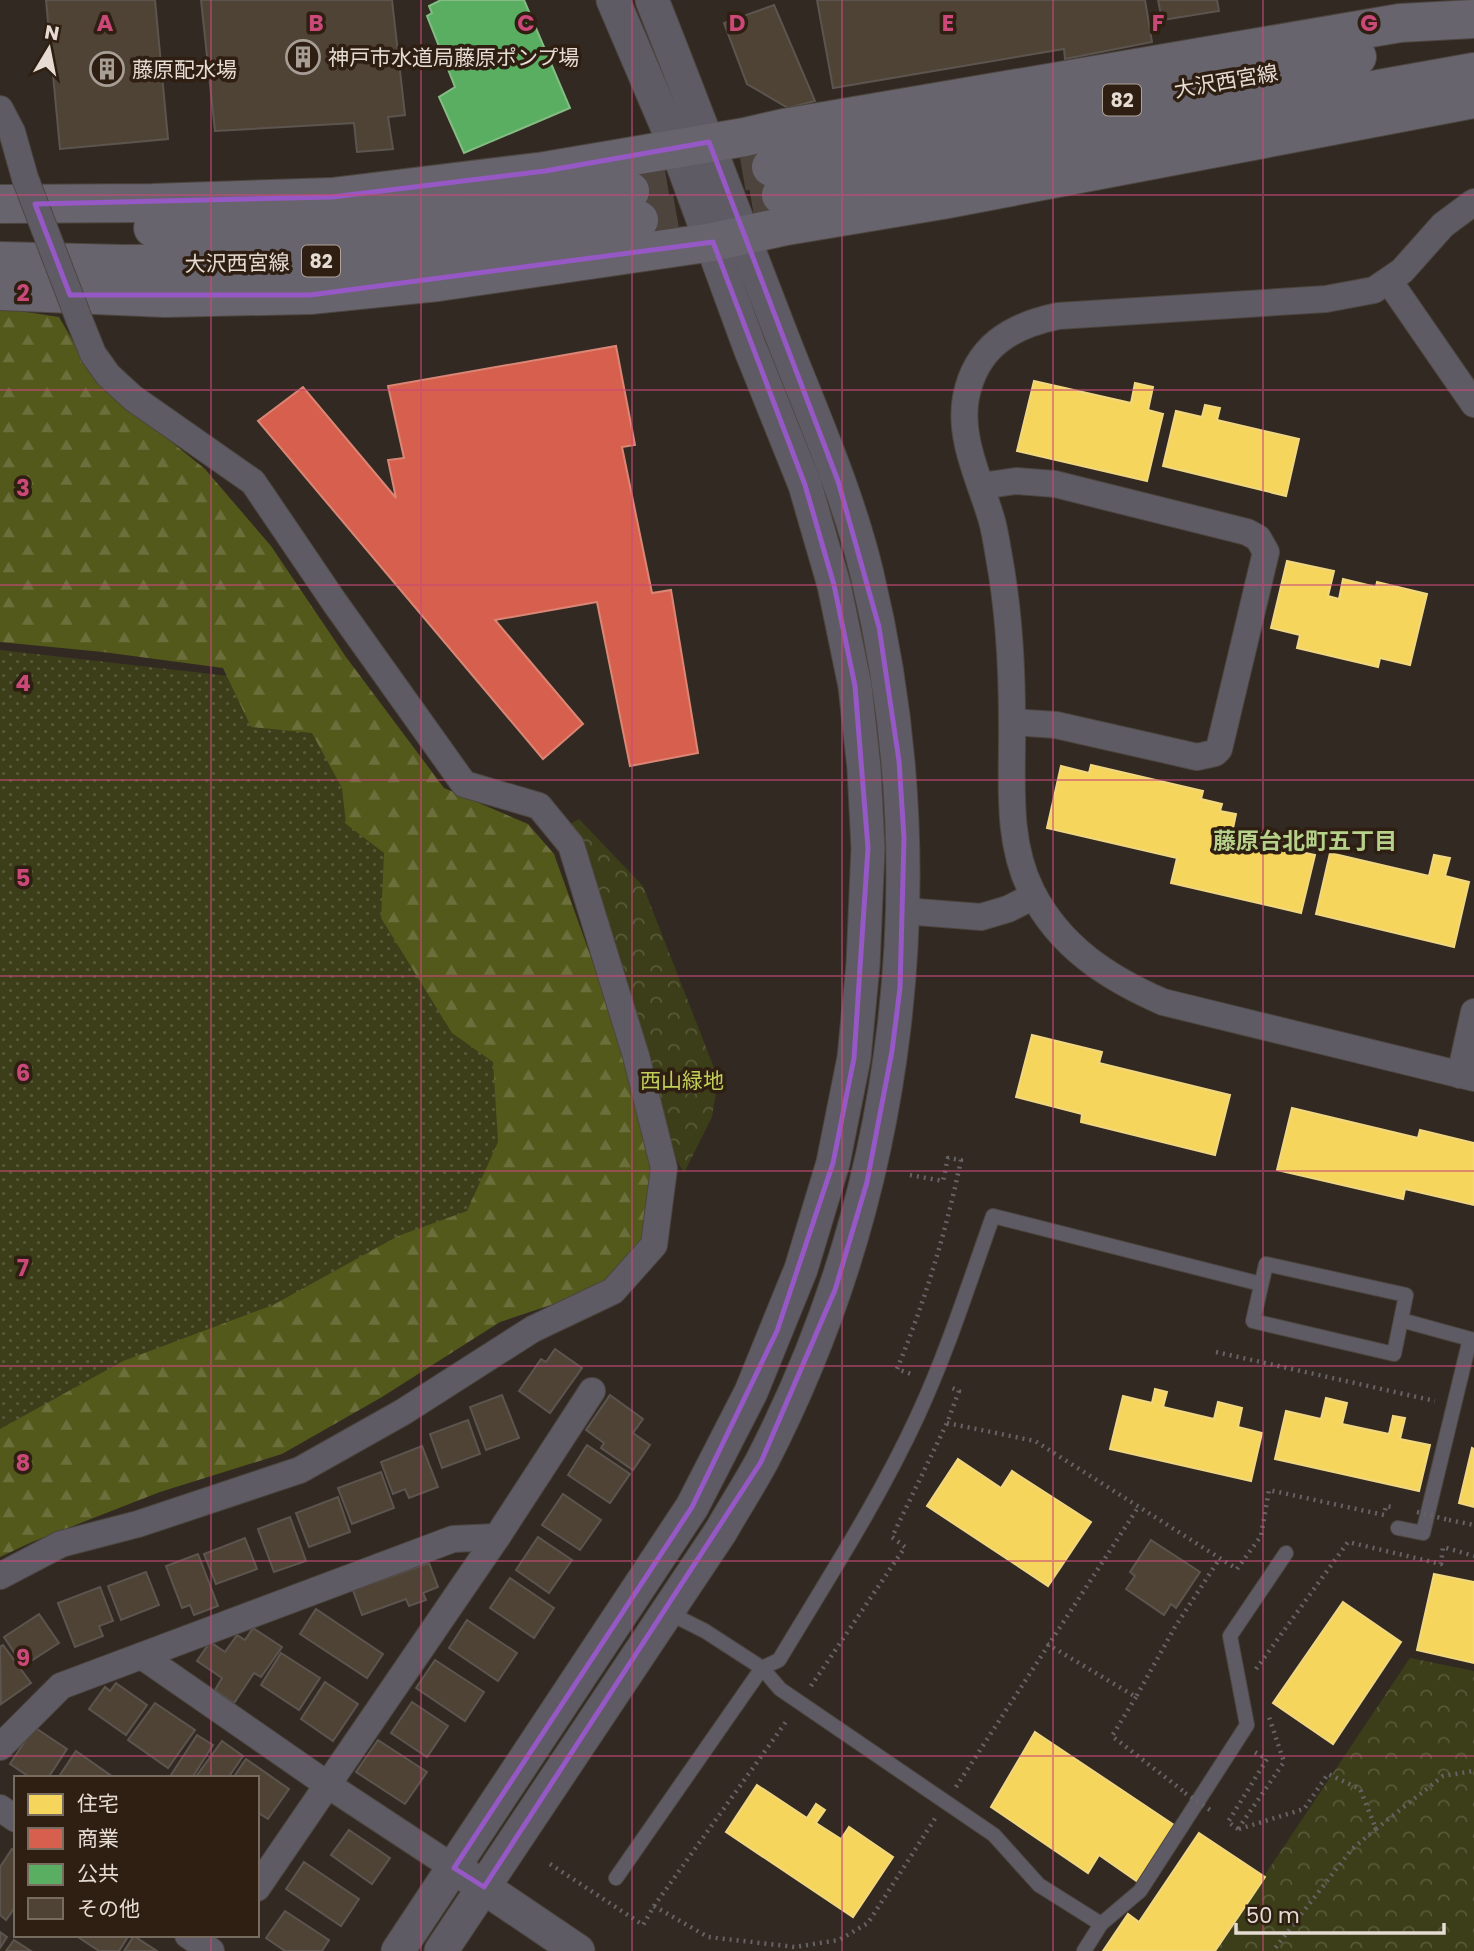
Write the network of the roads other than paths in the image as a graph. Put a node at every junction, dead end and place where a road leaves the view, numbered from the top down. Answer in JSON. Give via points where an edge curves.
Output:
{"nodes":[{"id":1,"x":613,"y":0,"type":"edge"},
{"id":2,"x":652,"y":0,"type":"edge"},
{"id":3,"x":1474,"y":19,"type":"edge"},
{"id":4,"x":1474,"y":36,"type":"edge"},
{"id":5,"x":1474,"y":72,"type":"edge"},
{"id":6,"x":1474,"y":100,"type":"edge"},
{"id":7,"x":0,"y":109,"type":"edge"},
{"id":8,"x":6,"y":132,"type":"edge"},
{"id":9,"x":692,"y":145,"type":"junction"},
{"id":10,"x":13,"y":191,"type":"edge"},
{"id":11,"x":1474,"y":202,"type":"edge"},
{"id":12,"x":0,"y":226,"type":"edge"},
{"id":13,"x":729,"y":239,"type":"junction"},
{"id":14,"x":0,"y":261,"type":"edge"},
{"id":15,"x":1389,"y":282,"type":"junction"},
{"id":16,"x":0,"y":291,"type":"edge"},
{"id":17,"x":1466,"y":379,"type":"edge"},
{"id":18,"x":1474,"y":404,"type":"edge"},
{"id":19,"x":981,"y":486,"type":"junction"},
{"id":20,"x":1012,"y":722,"type":"junction"},
{"id":21,"x":1034,"y":896,"type":"junction"},
{"id":22,"x":904,"y":911,"type":"junction"},
{"id":23,"x":1474,"y":1012,"type":"edge"},
{"id":24,"x":1467,"y":1076,"type":"edge"},
{"id":25,"x":1261,"y":1284,"type":"junction"},
{"id":26,"x":1401,"y":1320,"type":"junction"},
{"id":27,"x":1472,"y":1339,"type":"edge"},
{"id":28,"x":592,"y":1391,"type":"dead end"},
{"id":29,"x":1398,"y":1528,"type":"dead end"},
{"id":30,"x":497,"y":1537,"type":"junction"},
{"id":31,"x":1286,"y":1553,"type":"dead end"},
{"id":32,"x":0,"y":1576,"type":"edge"},
{"id":33,"x":667,"y":1612,"type":"junction"},
{"id":34,"x":142,"y":1656,"type":"junction"},
{"id":35,"x":762,"y":1668,"type":"junction"},
{"id":36,"x":0,"y":1747,"type":"edge"},
{"id":37,"x":328,"y":1785,"type":"junction"},
{"id":38,"x":454,"y":1868,"type":"junction"},
{"id":39,"x":616,"y":1878,"type":"dead end"},
{"id":40,"x":259,"y":1885,"type":"edge"},
{"id":41,"x":484,"y":1887,"type":"junction"},
{"id":42,"x":1101,"y":1924,"type":"junction"},
{"id":43,"x":191,"y":1937,"type":"edge"},
{"id":44,"x":213,"y":1951,"type":"edge"},
{"id":45,"x":398,"y":1951,"type":"edge"},
{"id":46,"x":441,"y":1951,"type":"edge"},
{"id":47,"x":578,"y":1951,"type":"edge"},
{"id":48,"x":1084,"y":1951,"type":"edge"}],
"edges":[{"from":1,"to":9,"type":"street"},
{"from":2,"to":9,"type":"street"},
{"from":3,"to":9,"type":"main road","via":[[1400,23]]},
{"from":4,"to":5,"type":"main road","name":"大沢西宮線","number":"82","via":[[850,155],[776,181]]},
{"from":6,"to":13,"type":"main road"},
{"from":7,"to":8,"type":"street"},
{"from":8,"to":10,"type":"street"},
{"from":9,"to":10,"type":"main road","via":[[545,171],[332,197],[152,203]]},
{"from":9,"to":13,"type":"street"},
{"from":10,"to":32,"type":"street","bridge":true,"via":[[93,354],[117,383],[253,482],[464,784],[540,806],[571,845],[636,1056],[664,1168],[654,1245],[613,1291],[533,1329],[403,1412],[300,1469],[138,1524],[61,1544]]},
{"from":11,"to":15,"type":"street","via":[[1448,220]]},
{"from":12,"to":14,"type":"main road","name":"大沢西宮線","number":"82","via":[[384,227],[509,212],[635,206],[423,253],[293,262]]},
{"from":13,"to":16,"type":"main road","via":[[438,282],[310,295],[165,298]]},
{"from":13,"to":22,"type":"street","via":[[838,481],[867,571],[899,761]]},
{"from":13,"to":38,"type":"street","via":[[750,348],[805,485],[834,585],[855,686],[868,848],[853,1058],[833,1163],[801,1269],[751,1392],[692,1507]]},
{"from":15,"to":17,"type":"street"},
{"from":15,"to":19,"type":"street","via":[[1374,290],[1326,299],[1058,317],[1011,332],[980,360],[967,397],[967,437]]},
{"from":17,"to":18,"type":"street"},
{"from":19,"to":20,"type":"street","via":[[1003,582]]},
{"from":19,"to":20,"type":"street","via":[[1016,481],[1055,484],[1247,532],[1258,538],[1266,552],[1215,753],[1197,757],[1056,724]]},
{"from":20,"to":21,"type":"street","via":[[1013,826]]},
{"from":21,"to":22,"type":"street","via":[[981,917]]},
{"from":21,"to":24,"type":"street","via":[[1077,953],[1102,972],[1163,1002]]},
{"from":22,"to":33,"type":"street","via":[[900,988],[882,1112],[835,1290],[761,1462]]},
{"from":23,"to":24,"type":"street"},
{"from":25,"to":26,"type":"lane","via":[[1266,1264],[1406,1295]]},
{"from":25,"to":26,"type":"lane","via":[[1253,1321],[1394,1354]]},
{"from":25,"to":35,"type":"lane","via":[[993,1216],[943,1359],[917,1418],[869,1511],[779,1660]]},
{"from":26,"to":27,"type":"lane"},
{"from":27,"to":29,"type":"lane","via":[[1423,1533]]},
{"from":28,"to":30,"type":"street"},
{"from":30,"to":34,"type":"street","via":[[453,1539]]},
{"from":30,"to":37,"type":"street"},
{"from":31,"to":42,"type":"lane","via":[[1230,1636],[1247,1725],[1140,1891]]},
{"from":33,"to":35,"type":"lane"},
{"from":33,"to":41,"type":"street"},
{"from":34,"to":36,"type":"street","via":[[61,1686]]},
{"from":34,"to":37,"type":"street"},
{"from":35,"to":39,"type":"lane"},
{"from":35,"to":42,"type":"lane","via":[[780,1689],[994,1835],[1039,1885]]},
{"from":37,"to":38,"type":"street"},
{"from":37,"to":40,"type":"street"},
{"from":38,"to":41,"type":"street"},
{"from":38,"to":45,"type":"street"},
{"from":41,"to":46,"type":"street"},
{"from":41,"to":47,"type":"street"},
{"from":42,"to":48,"type":"lane"},
{"from":43,"to":44,"type":"street"}]}
